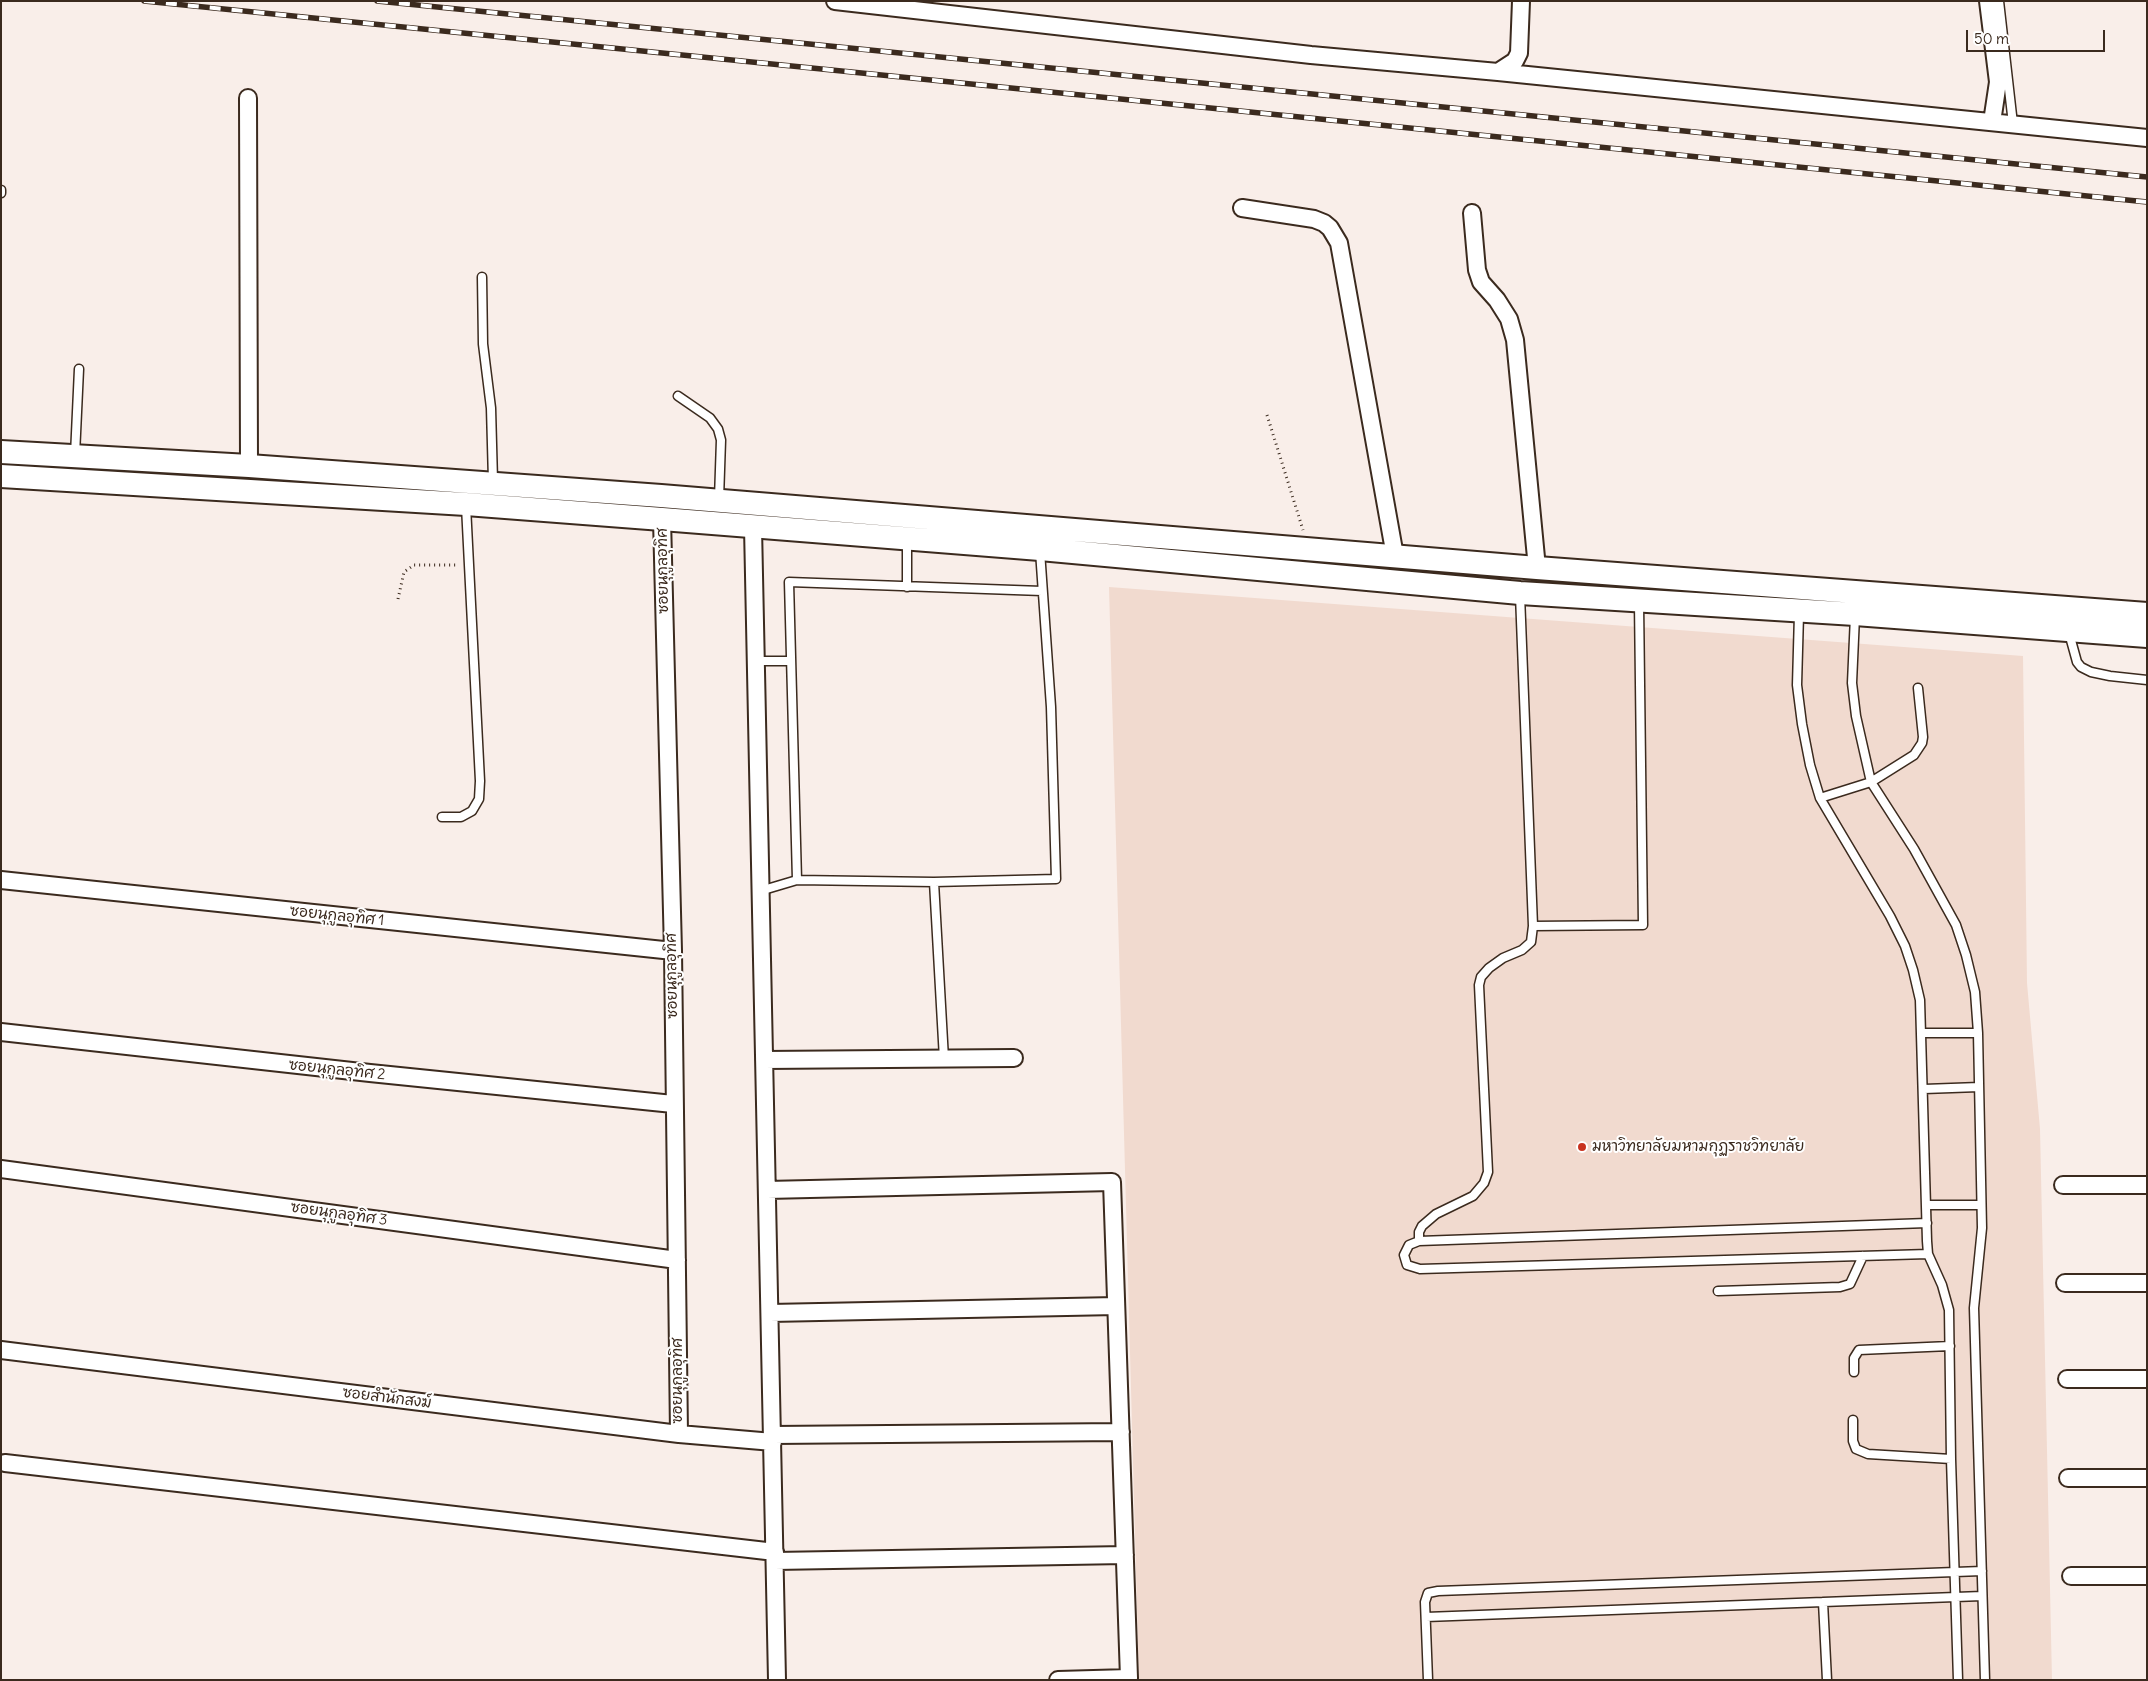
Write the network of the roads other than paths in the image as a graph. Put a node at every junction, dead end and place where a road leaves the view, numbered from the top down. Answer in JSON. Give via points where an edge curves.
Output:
{"nodes":[{"id":1,"x":836,"y":1,"type":"edge"},
{"id":2,"x":1522,"y":1,"type":"edge"},
{"id":3,"x":1988,"y":1,"type":"edge"},
{"id":4,"x":1999,"y":1,"type":"edge"},
{"id":5,"x":884,"y":4,"type":"edge"},
{"id":6,"x":1498,"y":72,"type":"junction"},
{"id":7,"x":248,"y":98,"type":"dead end"},
{"id":8,"x":1992,"y":122,"type":"junction"},
{"id":9,"x":2013,"y":124,"type":"junction"},
{"id":10,"x":2147,"y":138,"type":"edge"},
{"id":11,"x":1242,"y":208,"type":"dead end"},
{"id":12,"x":1472,"y":213,"type":"dead end"},
{"id":13,"x":482,"y":277,"type":"dead end"},
{"id":14,"x":78,"y":369,"type":"dead end"},
{"id":15,"x":678,"y":396,"type":"dead end"},
{"id":16,"x":1,"y":452,"type":"edge"},
{"id":17,"x":75,"y":457,"type":"junction"},
{"id":18,"x":250,"y":466,"type":"junction"},
{"id":19,"x":1,"y":476,"type":"edge"},
{"id":20,"x":493,"y":483,"type":"junction"},
{"id":21,"x":719,"y":501,"type":"junction"},
{"id":22,"x":466,"y":504,"type":"junction"},
{"id":23,"x":755,"y":504,"type":"junction"},
{"id":24,"x":662,"y":519,"type":"junction"},
{"id":25,"x":753,"y":527,"type":"junction"},
{"id":26,"x":907,"y":538,"type":"junction"},
{"id":27,"x":1040,"y":549,"type":"junction"},
{"id":28,"x":1394,"y":556,"type":"junction"},
{"id":29,"x":1537,"y":568,"type":"junction"},
{"id":30,"x":907,"y":586,"type":"junction"},
{"id":31,"x":1800,"y":588,"type":"junction"},
{"id":32,"x":1042,"y":592,"type":"junction"},
{"id":33,"x":1520,"y":593,"type":"junction"},
{"id":34,"x":1640,"y":601,"type":"junction"},
{"id":35,"x":1855,"y":603,"type":"junction"},
{"id":36,"x":1800,"y":611,"type":"junction"},
{"id":37,"x":2147,"y":614,"type":"edge"},
{"id":38,"x":2069,"y":630,"type":"junction"},
{"id":39,"x":2147,"y":636,"type":"edge"},
{"id":40,"x":755,"y":661,"type":"junction"},
{"id":41,"x":791,"y":661,"type":"junction"},
{"id":42,"x":2147,"y":680,"type":"edge"},
{"id":43,"x":1918,"y":688,"type":"dead end"},
{"id":44,"x":1871,"y":782,"type":"junction"},
{"id":45,"x":1820,"y":798,"type":"junction"},
{"id":46,"x":442,"y":816,"type":"dead end"},
{"id":47,"x":1,"y":880,"type":"edge"},
{"id":48,"x":797,"y":880,"type":"junction"},
{"id":49,"x":934,"y":882,"type":"junction"},
{"id":50,"x":760,"y":891,"type":"junction"},
{"id":51,"x":1533,"y":926,"type":"junction"},
{"id":52,"x":673,"y":951,"type":"junction"},
{"id":53,"x":1,"y":1032,"type":"edge"},
{"id":54,"x":1922,"y":1033,"type":"junction"},
{"id":55,"x":1978,"y":1033,"type":"junction"},
{"id":56,"x":1014,"y":1058,"type":"dead end"},
{"id":57,"x":944,"y":1059,"type":"junction"},
{"id":58,"x":764,"y":1060,"type":"junction"},
{"id":59,"x":1979,"y":1087,"type":"junction"},
{"id":60,"x":1924,"y":1089,"type":"junction"},
{"id":61,"x":674,"y":1104,"type":"junction"},
{"id":62,"x":1,"y":1169,"type":"edge"},
{"id":63,"x":2063,"y":1185,"type":"dead end"},
{"id":64,"x":2147,"y":1185,"type":"edge"},
{"id":65,"x":767,"y":1190,"type":"junction"},
{"id":66,"x":1981,"y":1204,"type":"junction"},
{"id":67,"x":1927,"y":1206,"type":"junction"},
{"id":68,"x":1927,"y":1223,"type":"junction"},
{"id":69,"x":1419,"y":1241,"type":"junction"},
{"id":70,"x":1928,"y":1254,"type":"junction"},
{"id":71,"x":1863,"y":1256,"type":"junction"},
{"id":72,"x":677,"y":1260,"type":"junction"},
{"id":73,"x":2065,"y":1283,"type":"dead end"},
{"id":74,"x":2147,"y":1283,"type":"edge"},
{"id":75,"x":1718,"y":1291,"type":"dead end"},
{"id":76,"x":1116,"y":1306,"type":"junction"},
{"id":77,"x":770,"y":1313,"type":"junction"},
{"id":78,"x":1950,"y":1346,"type":"junction"},
{"id":79,"x":1,"y":1350,"type":"edge"},
{"id":80,"x":1854,"y":1372,"type":"dead end"},
{"id":81,"x":2067,"y":1379,"type":"dead end"},
{"id":82,"x":2147,"y":1379,"type":"edge"},
{"id":83,"x":1853,"y":1420,"type":"dead end"},
{"id":84,"x":1121,"y":1432,"type":"junction"},
{"id":85,"x":679,"y":1434,"type":"junction"},
{"id":86,"x":773,"y":1439,"type":"junction"},
{"id":87,"x":1951,"y":1459,"type":"junction"},
{"id":88,"x":5,"y":1463,"type":"dead end"},
{"id":89,"x":2068,"y":1478,"type":"dead end"},
{"id":90,"x":2147,"y":1478,"type":"edge"},
{"id":91,"x":1125,"y":1555,"type":"junction"},
{"id":92,"x":775,"y":1557,"type":"junction"},
{"id":93,"x":1956,"y":1571,"type":"junction"},
{"id":94,"x":1982,"y":1571,"type":"junction"},
{"id":95,"x":2071,"y":1576,"type":"dead end"},
{"id":96,"x":2147,"y":1576,"type":"edge"},
{"id":97,"x":1982,"y":1596,"type":"junction"},
{"id":98,"x":1956,"y":1597,"type":"junction"},
{"id":99,"x":1823,"y":1602,"type":"junction"},
{"id":100,"x":1426,"y":1618,"type":"junction"},
{"id":101,"x":777,"y":1680,"type":"edge"},
{"id":102,"x":1058,"y":1680,"type":"edge"},
{"id":103,"x":1428,"y":1680,"type":"edge"},
{"id":104,"x":1827,"y":1680,"type":"edge"},
{"id":105,"x":1958,"y":1680,"type":"edge"},
{"id":106,"x":1985,"y":1680,"type":"edge"}],
"edges":[{"from":1,"to":5,"type":"street"},
{"from":2,"to":6,"type":"street","via":[[1518,54],[1515,62]]},
{"from":3,"to":8,"type":"street","via":[[1998,82]]},
{"from":4,"to":9,"type":"lane"},
{"from":5,"to":6,"type":"street","via":[[1310,55]]},
{"from":6,"to":8,"type":"street"},
{"from":7,"to":18,"type":"street"},
{"from":8,"to":9,"type":"street"},
{"from":9,"to":10,"type":"street"},
{"from":11,"to":28,"type":"street","via":[[1314,219],[1330,228],[1340,243]]},
{"from":12,"to":29,"type":"street","via":[[1477,270],[1509,319],[1516,340]]},
{"from":13,"to":20,"type":"lane","via":[[483,344],[491,408]]},
{"from":14,"to":17,"type":"lane"},
{"from":15,"to":21,"type":"lane","via":[[710,418],[718,430],[721,440]]},
{"from":16,"to":17,"type":"main road"},
{"from":17,"to":18,"type":"main road"},
{"from":18,"to":20,"type":"main road"},
{"from":19,"to":22,"type":"main road"},
{"from":20,"to":21,"type":"main road"},
{"from":21,"to":23,"type":"main road"},
{"from":22,"to":24,"type":"main road"},
{"from":22,"to":46,"type":"lane","via":[[479,799],[472,811],[461,816]]},
{"from":23,"to":25,"type":"main road"},
{"from":23,"to":28,"type":"main road"},
{"from":24,"to":25,"type":"main road"},
{"from":24,"to":52,"type":"street","name":"ซอยนุกูลอุทิศ"},
{"from":25,"to":26,"type":"main road"},
{"from":25,"to":40,"type":"street"},
{"from":26,"to":27,"type":"main road"},
{"from":26,"to":30,"type":"lane"},
{"from":27,"to":32,"type":"lane"},
{"from":27,"to":33,"type":"main road"},
{"from":28,"to":29,"type":"main road"},
{"from":29,"to":31,"type":"main road"},
{"from":30,"to":32,"type":"lane"},
{"from":30,"to":41,"type":"lane","via":[[789,582]]},
{"from":31,"to":35,"type":"main road"},
{"from":31,"to":36,"type":"main road"},
{"from":32,"to":49,"type":"lane","via":[[1051,707],[1056,879]]},
{"from":33,"to":34,"type":"main road"},
{"from":33,"to":51,"type":"lane"},
{"from":34,"to":36,"type":"main road"},
{"from":34,"to":51,"type":"lane","via":[[1643,925]]},
{"from":35,"to":36,"type":"main road"},
{"from":35,"to":37,"type":"main road"},
{"from":35,"to":38,"type":"main road"},
{"from":35,"to":44,"type":"lane","via":[[1852,683]]},
{"from":36,"to":45,"type":"lane","via":[[1797,685],[1810,764]]},
{"from":38,"to":39,"type":"main road"},
{"from":38,"to":42,"type":"lane","via":[[2081,667],[2110,676]]},
{"from":40,"to":41,"type":"lane"},
{"from":40,"to":50,"type":"street"},
{"from":41,"to":48,"type":"lane"},
{"from":43,"to":44,"type":"lane","via":[[1922,743],[1914,755]]},
{"from":44,"to":45,"type":"lane"},
{"from":44,"to":55,"type":"lane","via":[[1914,849],[1956,925],[1975,992]]},
{"from":45,"to":54,"type":"lane","via":[[1905,946],[1920,1000]]},
{"from":47,"to":52,"type":"street","name":"ซอยนุกูลอุทิศ 1"},
{"from":48,"to":49,"type":"lane"},
{"from":48,"to":50,"type":"lane"},
{"from":49,"to":57,"type":"lane"},
{"from":50,"to":58,"type":"street"},
{"from":51,"to":69,"type":"lane","via":[[1530,942],[1489,968],[1479,985],[1488,1172],[1473,1196],[1436,1214],[1422,1226]]},
{"from":52,"to":61,"type":"street","name":"ซอยนุกูลอุทิศ"},
{"from":53,"to":61,"type":"street","name":"ซอยนุกูลอุทิศ 2"},
{"from":54,"to":55,"type":"lane"},
{"from":54,"to":60,"type":"lane"},
{"from":55,"to":59,"type":"lane"},
{"from":56,"to":57,"type":"street"},
{"from":57,"to":58,"type":"street"},
{"from":58,"to":65,"type":"street"},
{"from":59,"to":60,"type":"lane"},
{"from":59,"to":66,"type":"lane"},
{"from":60,"to":67,"type":"lane"},
{"from":61,"to":72,"type":"street","name":"ซอยนุกูลอุทิศ"},
{"from":62,"to":72,"type":"street","name":"ซอยนุกูลอุทิศ 3"},
{"from":63,"to":64,"type":"street"},
{"from":65,"to":76,"type":"street","via":[[1112,1182]]},
{"from":65,"to":77,"type":"street"},
{"from":66,"to":67,"type":"lane"},
{"from":66,"to":94,"type":"lane","via":[[1982,1228],[1974,1308]]},
{"from":67,"to":68,"type":"lane"},
{"from":68,"to":69,"type":"lane"},
{"from":68,"to":70,"type":"lane"},
{"from":69,"to":71,"type":"lane","via":[[1409,1245],[1404,1255],[1407,1265],[1420,1269]]},
{"from":70,"to":71,"type":"lane"},
{"from":70,"to":78,"type":"lane","via":[[1949,1310]]},
{"from":71,"to":75,"type":"lane","via":[[1850,1284],[1840,1287]]},
{"from":72,"to":85,"type":"street","name":"ซอยนุกูลอุทิศ"},
{"from":73,"to":74,"type":"street"},
{"from":76,"to":77,"type":"street"},
{"from":76,"to":84,"type":"street"},
{"from":77,"to":86,"type":"street"},
{"from":78,"to":80,"type":"lane","via":[[1860,1350],[1854,1358]]},
{"from":78,"to":87,"type":"lane"},
{"from":79,"to":85,"type":"street","name":"ซอยสำนักสงฆ์"},
{"from":81,"to":82,"type":"street"},
{"from":83,"to":87,"type":"lane","via":[[1852,1441],[1856,1449],[1868,1454]]},
{"from":84,"to":86,"type":"street","name":"ซอยสำนักสงฆ์"},
{"from":84,"to":91,"type":"street"},
{"from":85,"to":86,"type":"street","name":"ซอยสำนักสงฆ์"},
{"from":86,"to":92,"type":"street"},
{"from":87,"to":93,"type":"lane"},
{"from":88,"to":92,"type":"street"},
{"from":89,"to":90,"type":"street"},
{"from":91,"to":92,"type":"street"},
{"from":91,"to":102,"type":"street","via":[[1129,1678]]},
{"from":92,"to":101,"type":"street"},
{"from":93,"to":94,"type":"lane"},
{"from":93,"to":98,"type":"lane"},
{"from":93,"to":100,"type":"lane","via":[[1438,1591],[1428,1593]]},
{"from":94,"to":97,"type":"lane"},
{"from":95,"to":96,"type":"street"},
{"from":97,"to":98,"type":"lane"},
{"from":97,"to":106,"type":"lane"},
{"from":98,"to":99,"type":"lane"},
{"from":98,"to":105,"type":"lane"},
{"from":99,"to":100,"type":"lane"},
{"from":99,"to":104,"type":"lane"},
{"from":100,"to":103,"type":"lane"}]}
